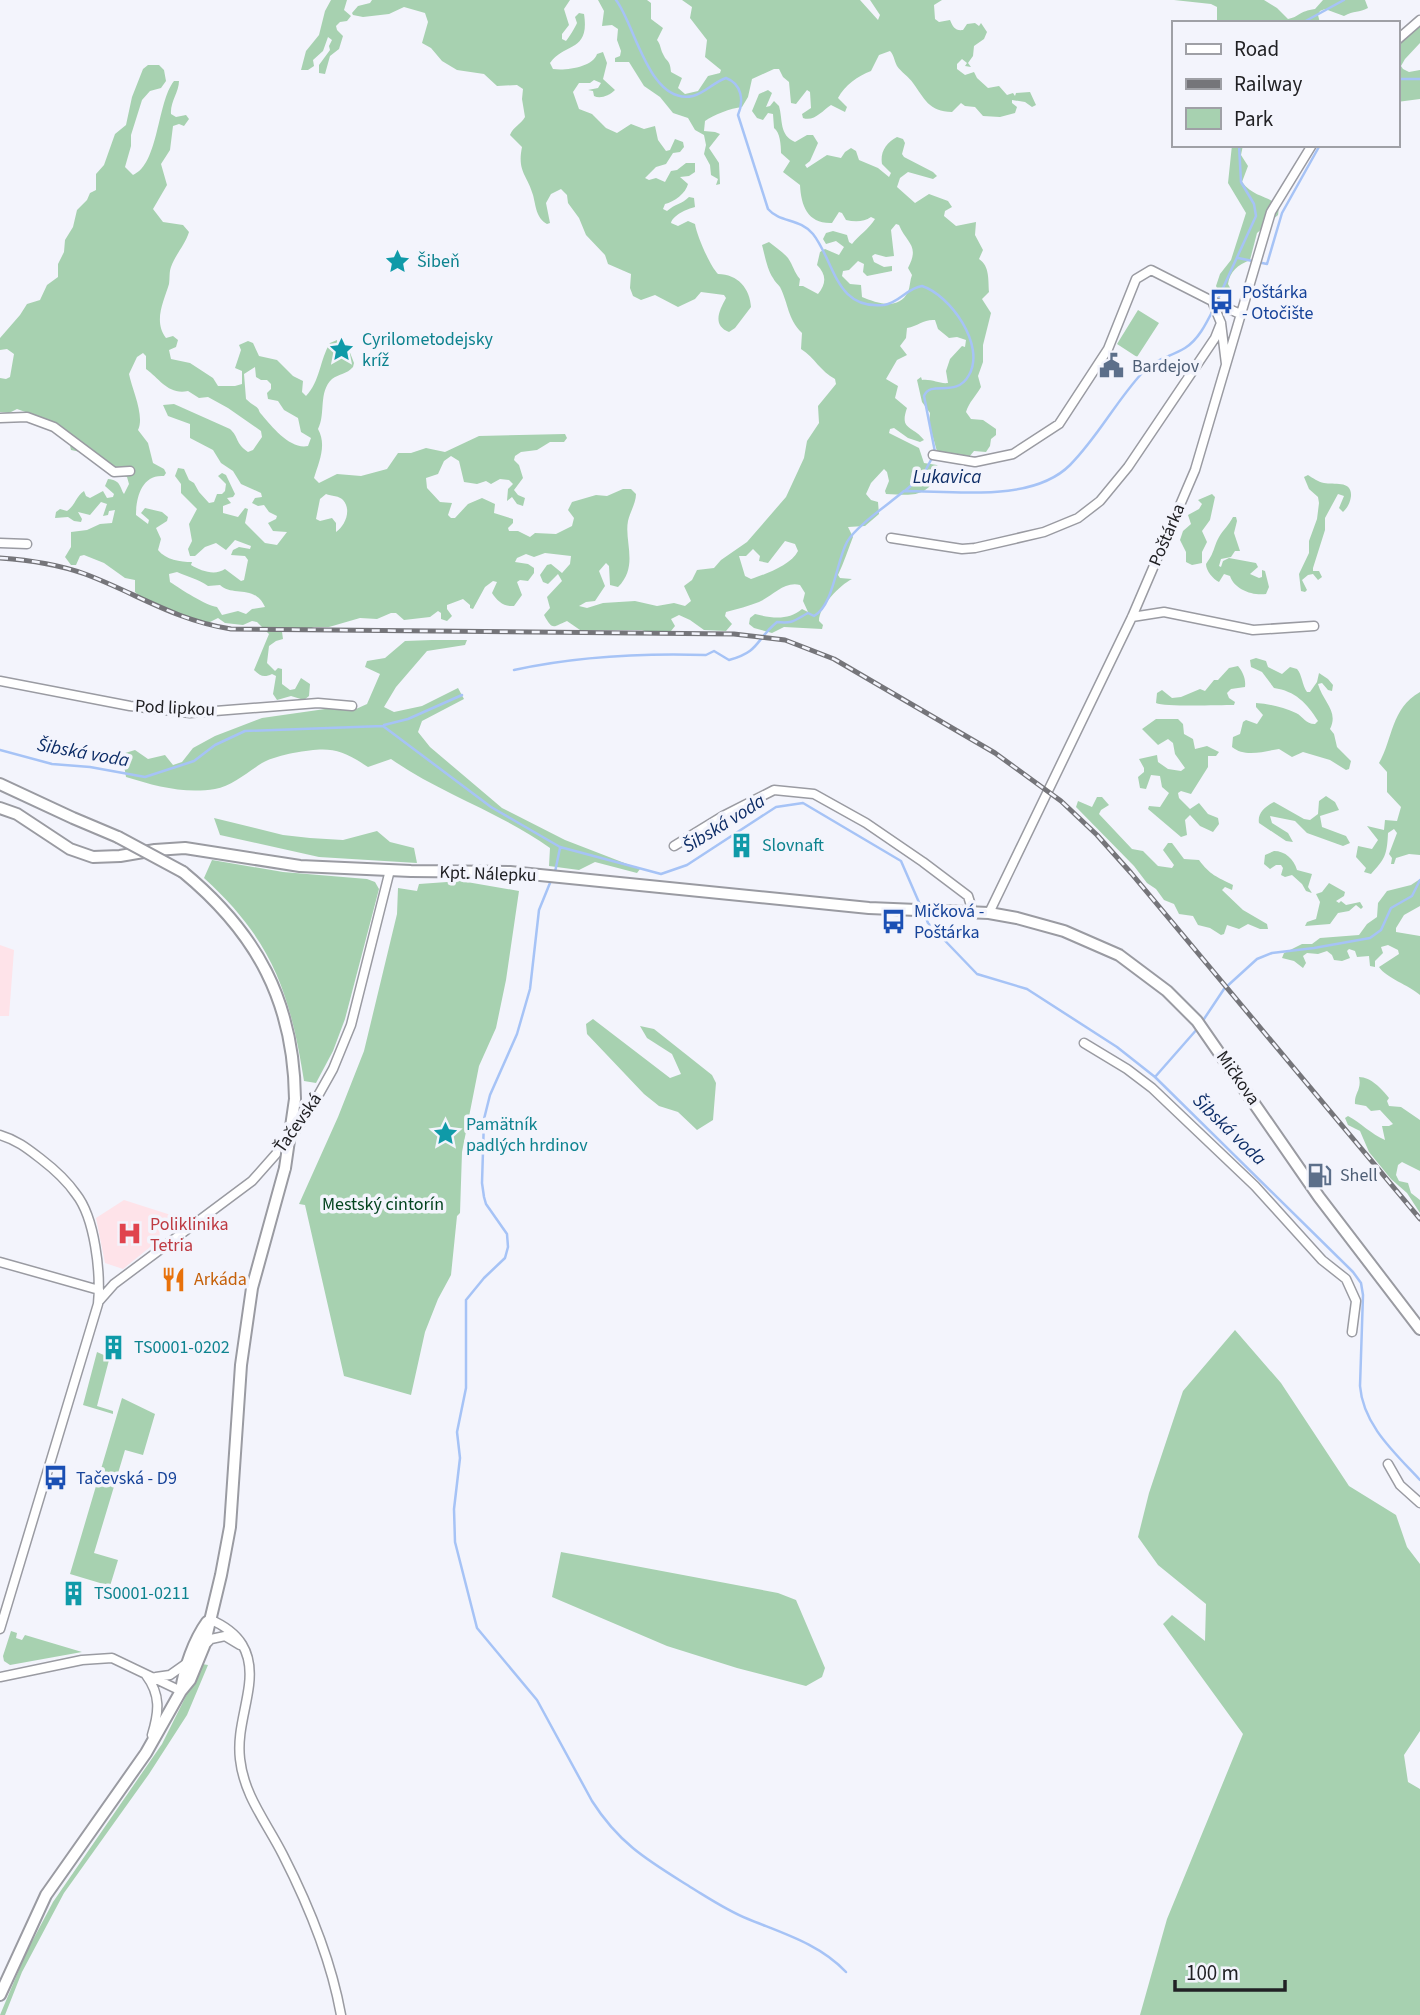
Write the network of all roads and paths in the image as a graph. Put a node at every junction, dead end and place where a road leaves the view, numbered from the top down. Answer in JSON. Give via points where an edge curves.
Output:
{"nodes":[{"id":1,"x":1420,"y":20,"type":"edge"},
{"id":2,"x":1399,"y":38,"type":"edge"},
{"id":3,"x":1311,"y":147,"type":"edge"},
{"id":4,"x":1212,"y":301,"type":"junction"},
{"id":5,"x":1240,"y":314,"type":"junction"},
{"id":6,"x":1221,"y":323,"type":"junction"},
{"id":7,"x":1226,"y":370,"type":"junction"},
{"id":8,"x":0,"y":418,"type":"edge"},
{"id":9,"x":933,"y":455,"type":"dead end"},
{"id":10,"x":130,"y":471,"type":"dead end"},
{"id":11,"x":891,"y":538,"type":"dead end"},
{"id":12,"x":0,"y":543,"type":"edge"},
{"id":13,"x":27,"y":544,"type":"dead end"},
{"id":14,"x":1132,"y":617,"type":"junction"},
{"id":15,"x":1314,"y":626,"type":"dead end"},
{"id":16,"x":0,"y":681,"type":"edge"},
{"id":17,"x":352,"y":706,"type":"dead end"},
{"id":18,"x":0,"y":784,"type":"edge"},
{"id":19,"x":0,"y":808,"type":"edge"},
{"id":20,"x":674,"y":846,"type":"dead end"},
{"id":21,"x":390,"y":870,"type":"junction"},
{"id":22,"x":973,"y":912,"type":"junction"},
{"id":23,"x":989,"y":913,"type":"junction"},
{"id":24,"x":1084,"y":1043,"type":"dead end"},
{"id":25,"x":0,"y":1135,"type":"edge"},
{"id":26,"x":0,"y":1262,"type":"edge"},
{"id":27,"x":99,"y":1290,"type":"junction"},
{"id":28,"x":98,"y":1304,"type":"junction"},
{"id":29,"x":1420,"y":1329,"type":"edge"},
{"id":30,"x":1352,"y":1332,"type":"dead end"},
{"id":31,"x":1388,"y":1464,"type":"dead end"},
{"id":32,"x":1420,"y":1503,"type":"edge"},
{"id":33,"x":209,"y":1619,"type":"junction"},
{"id":34,"x":0,"y":1629,"type":"edge"},
{"id":35,"x":204,"y":1647,"type":"junction"},
{"id":36,"x":247,"y":1651,"type":"junction"},
{"id":37,"x":189,"y":1662,"type":"junction"},
{"id":38,"x":148,"y":1675,"type":"junction"},
{"id":39,"x":0,"y":1677,"type":"edge"},
{"id":40,"x":181,"y":1690,"type":"junction"},
{"id":41,"x":146,"y":1753,"type":"junction"},
{"id":42,"x":0,"y":1994,"type":"edge"},
{"id":43,"x":341,"y":2015,"type":"edge"}],
"edges":[{"from":1,"to":2,"type":"street"},
{"from":3,"to":5,"type":"street","name":"Poštárka","via":[[1271,212]]},
{"from":4,"to":5,"type":"street"},
{"from":4,"to":6,"type":"street"},
{"from":4,"to":9,"type":"street","via":[[1151,270],[1136,279],[1108,349],[1059,424],[1013,454],[975,462]]},
{"from":5,"to":7,"type":"street","name":"Poštárka"},
{"from":6,"to":7,"type":"street"},
{"from":6,"to":11,"type":"street","via":[[1128,467],[1100,501],[1078,518],[1044,532],[975,548]]},
{"from":7,"to":14,"type":"street","name":"Poštárka","via":[[1195,470]]},
{"from":8,"to":10,"type":"street","via":[[27,417],[54,427],[114,472]]},
{"from":12,"to":13,"type":"street"},
{"from":14,"to":15,"type":"street","via":[[1164,612],[1253,630]]},
{"from":14,"to":23,"type":"street","name":"Poštárka"},
{"from":16,"to":17,"type":"street","name":"Pod lipkou","via":[[190,713],[318,703]]},
{"from":18,"to":33,"type":"main road","bridge":true,"via":[[183,872],[240,928],[274,988],[285,1018],[295,1099],[285,1168],[245,1329],[230,1527]]},
{"from":19,"to":21,"type":"main road","name":"Kpt. Nálepku","via":[[70,849],[93,857],[169,848],[300,866]]},
{"from":20,"to":22,"type":"street","via":[[774,790],[814,794],[923,862],[968,896]]},
{"from":21,"to":22,"type":"main road","name":"Kpt. Nálepku","via":[[539,875]]},
{"from":21,"to":28,"type":"street","name":"Ťačevská","via":[[351,1025],[333,1069],[291,1137],[252,1181],[114,1284]]},
{"from":22,"to":23,"type":"main road","name":"Kpt. Nálepku"},
{"from":23,"to":29,"type":"main road","name":"Mičkova","via":[[1058,929],[1119,955],[1167,991],[1199,1023],[1320,1197]]},
{"from":24,"to":30,"type":"street","via":[[1134,1074],[1172,1106],[1346,1279],[1356,1301]]},
{"from":25,"to":27,"type":"street","name":"Ťačevská","via":[[16,1140],[78,1195],[92,1231]]},
{"from":26,"to":27,"type":"street"},
{"from":27,"to":28,"type":"street","name":"Ťačevská"},
{"from":28,"to":34,"type":"street","name":"Ťačevská"},
{"from":31,"to":32,"type":"street","via":[[1400,1485]]},
{"from":33,"to":35,"type":"main road"},
{"from":33,"to":36,"type":"street","via":[[234,1633]]},
{"from":33,"to":37,"type":"main road"},
{"from":35,"to":36,"type":"street","via":[[211,1639],[225,1636]]},
{"from":35,"to":40,"type":"main road"},
{"from":36,"to":43,"type":"street","via":[[250,1675],[239,1742],[245,1783],[316,1925]]},
{"from":37,"to":38,"type":"street","via":[[170,1675]]},
{"from":37,"to":40,"type":"main road"},
{"from":38,"to":39,"type":"street","via":[[104,1658]]},
{"from":38,"to":40,"type":"street"},
{"from":38,"to":41,"type":"street","via":[[159,1708]]},
{"from":40,"to":41,"type":"main road"},
{"from":41,"to":42,"type":"main road","via":[[46,1895]]}]}
